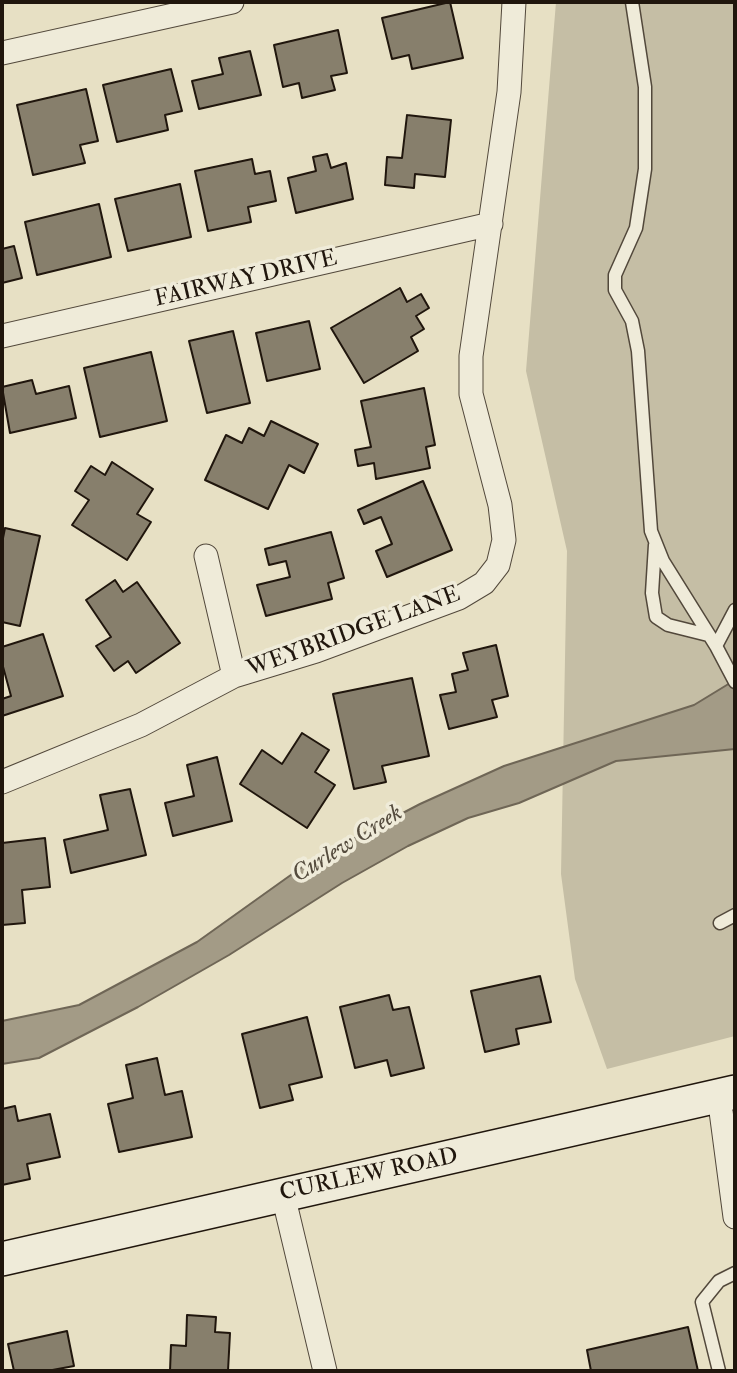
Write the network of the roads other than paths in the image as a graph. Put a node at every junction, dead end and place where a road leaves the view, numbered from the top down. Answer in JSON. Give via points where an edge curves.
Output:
{"nodes":[{"id":1,"x":232,"y":2,"type":"edge"},
{"id":2,"x":514,"y":2,"type":"edge"},
{"id":3,"x":632,"y":2,"type":"edge"},
{"id":4,"x":2,"y":53,"type":"edge"},
{"id":5,"x":491,"y":223,"type":"junction"},
{"id":6,"x":2,"y":336,"type":"edge"},
{"id":7,"x":655,"y":545,"type":"junction"},
{"id":8,"x":206,"y":556,"type":"dead end"},
{"id":9,"x":735,"y":610,"type":"edge"},
{"id":10,"x":735,"y":631,"type":"edge"},
{"id":11,"x":716,"y":643,"type":"junction"},
{"id":12,"x":234,"y":676,"type":"junction"},
{"id":13,"x":735,"y":682,"type":"edge"},
{"id":14,"x":2,"y":782,"type":"edge"},
{"id":15,"x":735,"y":915,"type":"edge"},
{"id":16,"x":720,"y":923,"type":"dead end"},
{"id":17,"x":727,"y":1094,"type":"edge"},
{"id":18,"x":735,"y":1138,"type":"edge"},
{"id":19,"x":732,"y":1186,"type":"edge"},
{"id":20,"x":283,"y":1195,"type":"junction"},
{"id":21,"x":735,"y":1217,"type":"edge"},
{"id":22,"x":2,"y":1259,"type":"edge"},
{"id":23,"x":735,"y":1273,"type":"edge"},
{"id":24,"x":325,"y":1371,"type":"edge"},
{"id":25,"x":719,"y":1371,"type":"edge"}],
"edges":[{"from":1,"to":4,"type":"street"},
{"from":2,"to":5,"type":"street","name":"WEYBRIDGE LANE","via":[[509,92]]},
{"from":3,"to":7,"type":"lane","via":[[645,87],[645,169],[636,228],[614,282],[634,328],[647,505]]},
{"from":5,"to":6,"type":"street","name":"FAIRWAY DRIVE"},
{"from":5,"to":12,"type":"street","name":"WEYBRIDGE LANE","via":[[471,356],[471,394],[500,505],[504,540],[498,565],[484,583],[459,598]]},
{"from":7,"to":11,"type":"lane"},
{"from":7,"to":11,"type":"lane","via":[[652,593],[656,617]]},
{"from":8,"to":12,"type":"street"},
{"from":9,"to":11,"type":"lane"},
{"from":10,"to":11,"type":"lane"},
{"from":11,"to":13,"type":"lane"},
{"from":12,"to":14,"type":"street","name":"WEYBRIDGE LANE","via":[[141,725]]},
{"from":15,"to":16,"type":"lane"},
{"from":17,"to":18,"type":"street"},
{"from":17,"to":19,"type":"street"},
{"from":17,"to":20,"type":"main road","name":"CURLEW ROAD"},
{"from":19,"to":21,"type":"street"},
{"from":20,"to":22,"type":"main road","name":"CURLEW ROAD"},
{"from":20,"to":24,"type":"street"},
{"from":23,"to":25,"type":"lane","via":[[719,1281],[702,1302]]}]}
